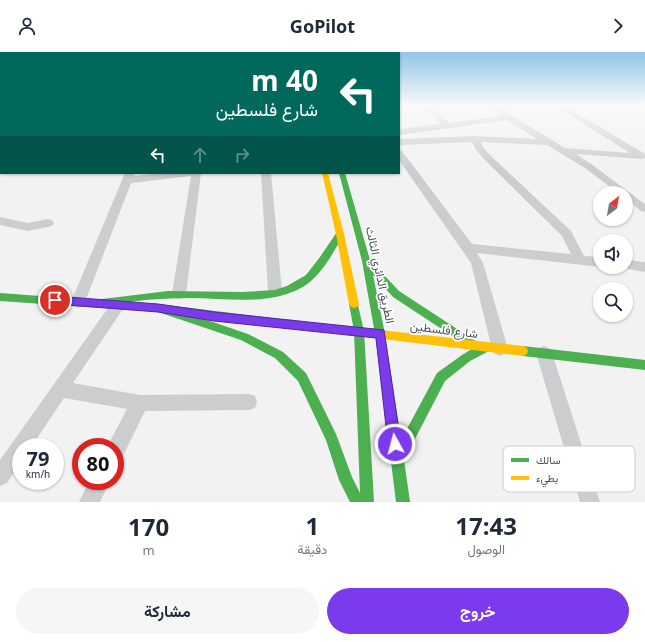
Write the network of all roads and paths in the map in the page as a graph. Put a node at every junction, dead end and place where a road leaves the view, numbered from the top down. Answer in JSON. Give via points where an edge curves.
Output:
{"nodes":[{"id":1,"x":440,"y":126,"type":"edge"},
{"id":2,"x":522,"y":126,"type":"edge"},
{"id":3,"x":593,"y":126,"type":"edge"},
{"id":4,"x":400,"y":132,"type":"edge"},
{"id":5,"x":475,"y":139,"type":"junction"},
{"id":6,"x":400,"y":142,"type":"edge"},
{"id":7,"x":549,"y":143,"type":"junction"},
{"id":8,"x":562,"y":151,"type":"junction"},
{"id":9,"x":400,"y":154,"type":"edge"},
{"id":10,"x":644,"y":156,"type":"edge"},
{"id":11,"x":176,"y":174,"type":"edge"},
{"id":12,"x":196,"y":174,"type":"edge"},
{"id":13,"x":266,"y":174,"type":"edge"},
{"id":14,"x":325,"y":174,"type":"edge"},
{"id":15,"x":342,"y":174,"type":"edge"},
{"id":16,"x":129,"y":177,"type":"edge"},
{"id":17,"x":614,"y":186,"type":"edge"},
{"id":18,"x":633,"y":199,"type":"edge"},
{"id":19,"x":644,"y":207,"type":"edge"},
{"id":20,"x":0,"y":222,"type":"edge"},
{"id":21,"x":48,"y":223,"type":"dead end"},
{"id":22,"x":340,"y":234,"type":"junction"},
{"id":23,"x":468,"y":248,"type":"junction"},
{"id":24,"x":580,"y":260,"type":"junction"},
{"id":25,"x":366,"y":261,"type":"junction"},
{"id":26,"x":593,"y":261,"type":"edge"},
{"id":27,"x":633,"y":266,"type":"edge"},
{"id":28,"x":645,"y":268,"type":"edge"},
{"id":29,"x":275,"y":292,"type":"junction"},
{"id":30,"x":179,"y":294,"type":"junction"},
{"id":31,"x":0,"y":297,"type":"edge"},
{"id":32,"x":78,"y":302,"type":"junction"},
{"id":33,"x":96,"y":303,"type":"junction"},
{"id":34,"x":118,"y":305,"type":"junction"},
{"id":35,"x":158,"y":308,"type":"junction"},
{"id":36,"x":359,"y":331,"type":"junction"},
{"id":37,"x":380,"y":334,"type":"junction"},
{"id":38,"x":473,"y":345,"type":"junction"},
{"id":39,"x":487,"y":347,"type":"junction"},
{"id":40,"x":500,"y":349,"type":"junction"},
{"id":41,"x":544,"y":353,"type":"junction"},
{"id":42,"x":645,"y":365,"type":"edge"},
{"id":43,"x":60,"y":389,"type":"junction"},
{"id":44,"x":248,"y":402,"type":"dead end"},
{"id":45,"x":140,"y":403,"type":"junction"},
{"id":46,"x":122,"y":438,"type":"edge"},
{"id":47,"x":573,"y":446,"type":"edge"},
{"id":48,"x":397,"y":460,"type":"junction"},
{"id":49,"x":0,"y":476,"type":"edge"},
{"id":50,"x":95,"y":490,"type":"edge"},
{"id":51,"x":587,"y":492,"type":"edge"},
{"id":52,"x":89,"y":502,"type":"edge"},
{"id":53,"x":357,"y":502,"type":"edge"},
{"id":54,"x":367,"y":502,"type":"edge"},
{"id":55,"x":402,"y":502,"type":"edge"},
{"id":56,"x":590,"y":502,"type":"edge"}],
"edges":[{"from":1,"to":4,"type":"street"},
{"from":2,"to":7,"type":"street"},
{"from":3,"to":10,"type":"street"},
{"from":5,"to":6,"type":"street"},
{"from":5,"to":7,"type":"street"},
{"from":5,"to":24,"type":"street","via":[[489,159],[567,234]]},
{"from":7,"to":8,"type":"street"},
{"from":8,"to":10,"type":"street"},
{"from":8,"to":17,"type":"street"},
{"from":9,"to":23,"type":"street"},
{"from":11,"to":16,"type":"street"},
{"from":12,"to":30,"type":"street"},
{"from":13,"to":29,"type":"street"},
{"from":14,"to":22,"type":"main road"},
{"from":15,"to":25,"type":"main road","name":"الطريق الدائري الثالث"},
{"from":16,"to":32,"type":"street"},
{"from":18,"to":19,"type":"street"},
{"from":20,"to":21,"type":"street","via":[[28,227]]},
{"from":22,"to":29,"type":"main road","via":[[318,265],[301,282]]},
{"from":22,"to":36,"type":"main road"},
{"from":23,"to":24,"type":"street"},
{"from":23,"to":40,"type":"street","via":[[477,263]]},
{"from":24,"to":26,"type":"street"},
{"from":25,"to":37,"type":"main road","name":"الطريق الدائري الثالث"},
{"from":25,"to":38,"type":"main road","via":[[396,294]]},
{"from":27,"to":28,"type":"street"},
{"from":29,"to":30,"type":"main road","via":[[258,295]]},
{"from":30,"to":33,"type":"main road"},
{"from":31,"to":32,"type":"main road","name":"شارع فلسطين"},
{"from":32,"to":33,"type":"main road","name":"شارع فلسطين"},
{"from":33,"to":34,"type":"main road","name":"شارع فلسطين"},
{"from":34,"to":35,"type":"main road","name":"شارع فلسطين"},
{"from":34,"to":43,"type":"street"},
{"from":35,"to":36,"type":"main road","name":"شارع فلسطين"},
{"from":35,"to":53,"type":"main road","via":[[244,337],[279,355],[302,377],[332,438],[346,480]]},
{"from":36,"to":37,"type":"main road","name":"شارع فلسطين"},
{"from":36,"to":54,"type":"main road"},
{"from":37,"to":38,"type":"main road","name":"شارع فلسطين"},
{"from":37,"to":48,"type":"main road","name":"الطريق الدائري الثالث"},
{"from":38,"to":39,"type":"main road","name":"شارع فلسطين"},
{"from":39,"to":40,"type":"main road","name":"شارع فلسطين"},
{"from":39,"to":48,"type":"main road","via":[[466,358],[441,377]]},
{"from":40,"to":41,"type":"main road","name":"شارع فلسطين"},
{"from":41,"to":42,"type":"main road","name":"شارع فلسطين"},
{"from":41,"to":47,"type":"street"},
{"from":43,"to":45,"type":"street"},
{"from":43,"to":49,"type":"street"},
{"from":44,"to":45,"type":"street"},
{"from":45,"to":46,"type":"street"},
{"from":48,"to":55,"type":"main road","name":"الطريق الدائري الثالث"},
{"from":50,"to":52,"type":"street"},
{"from":51,"to":56,"type":"street"}]}
